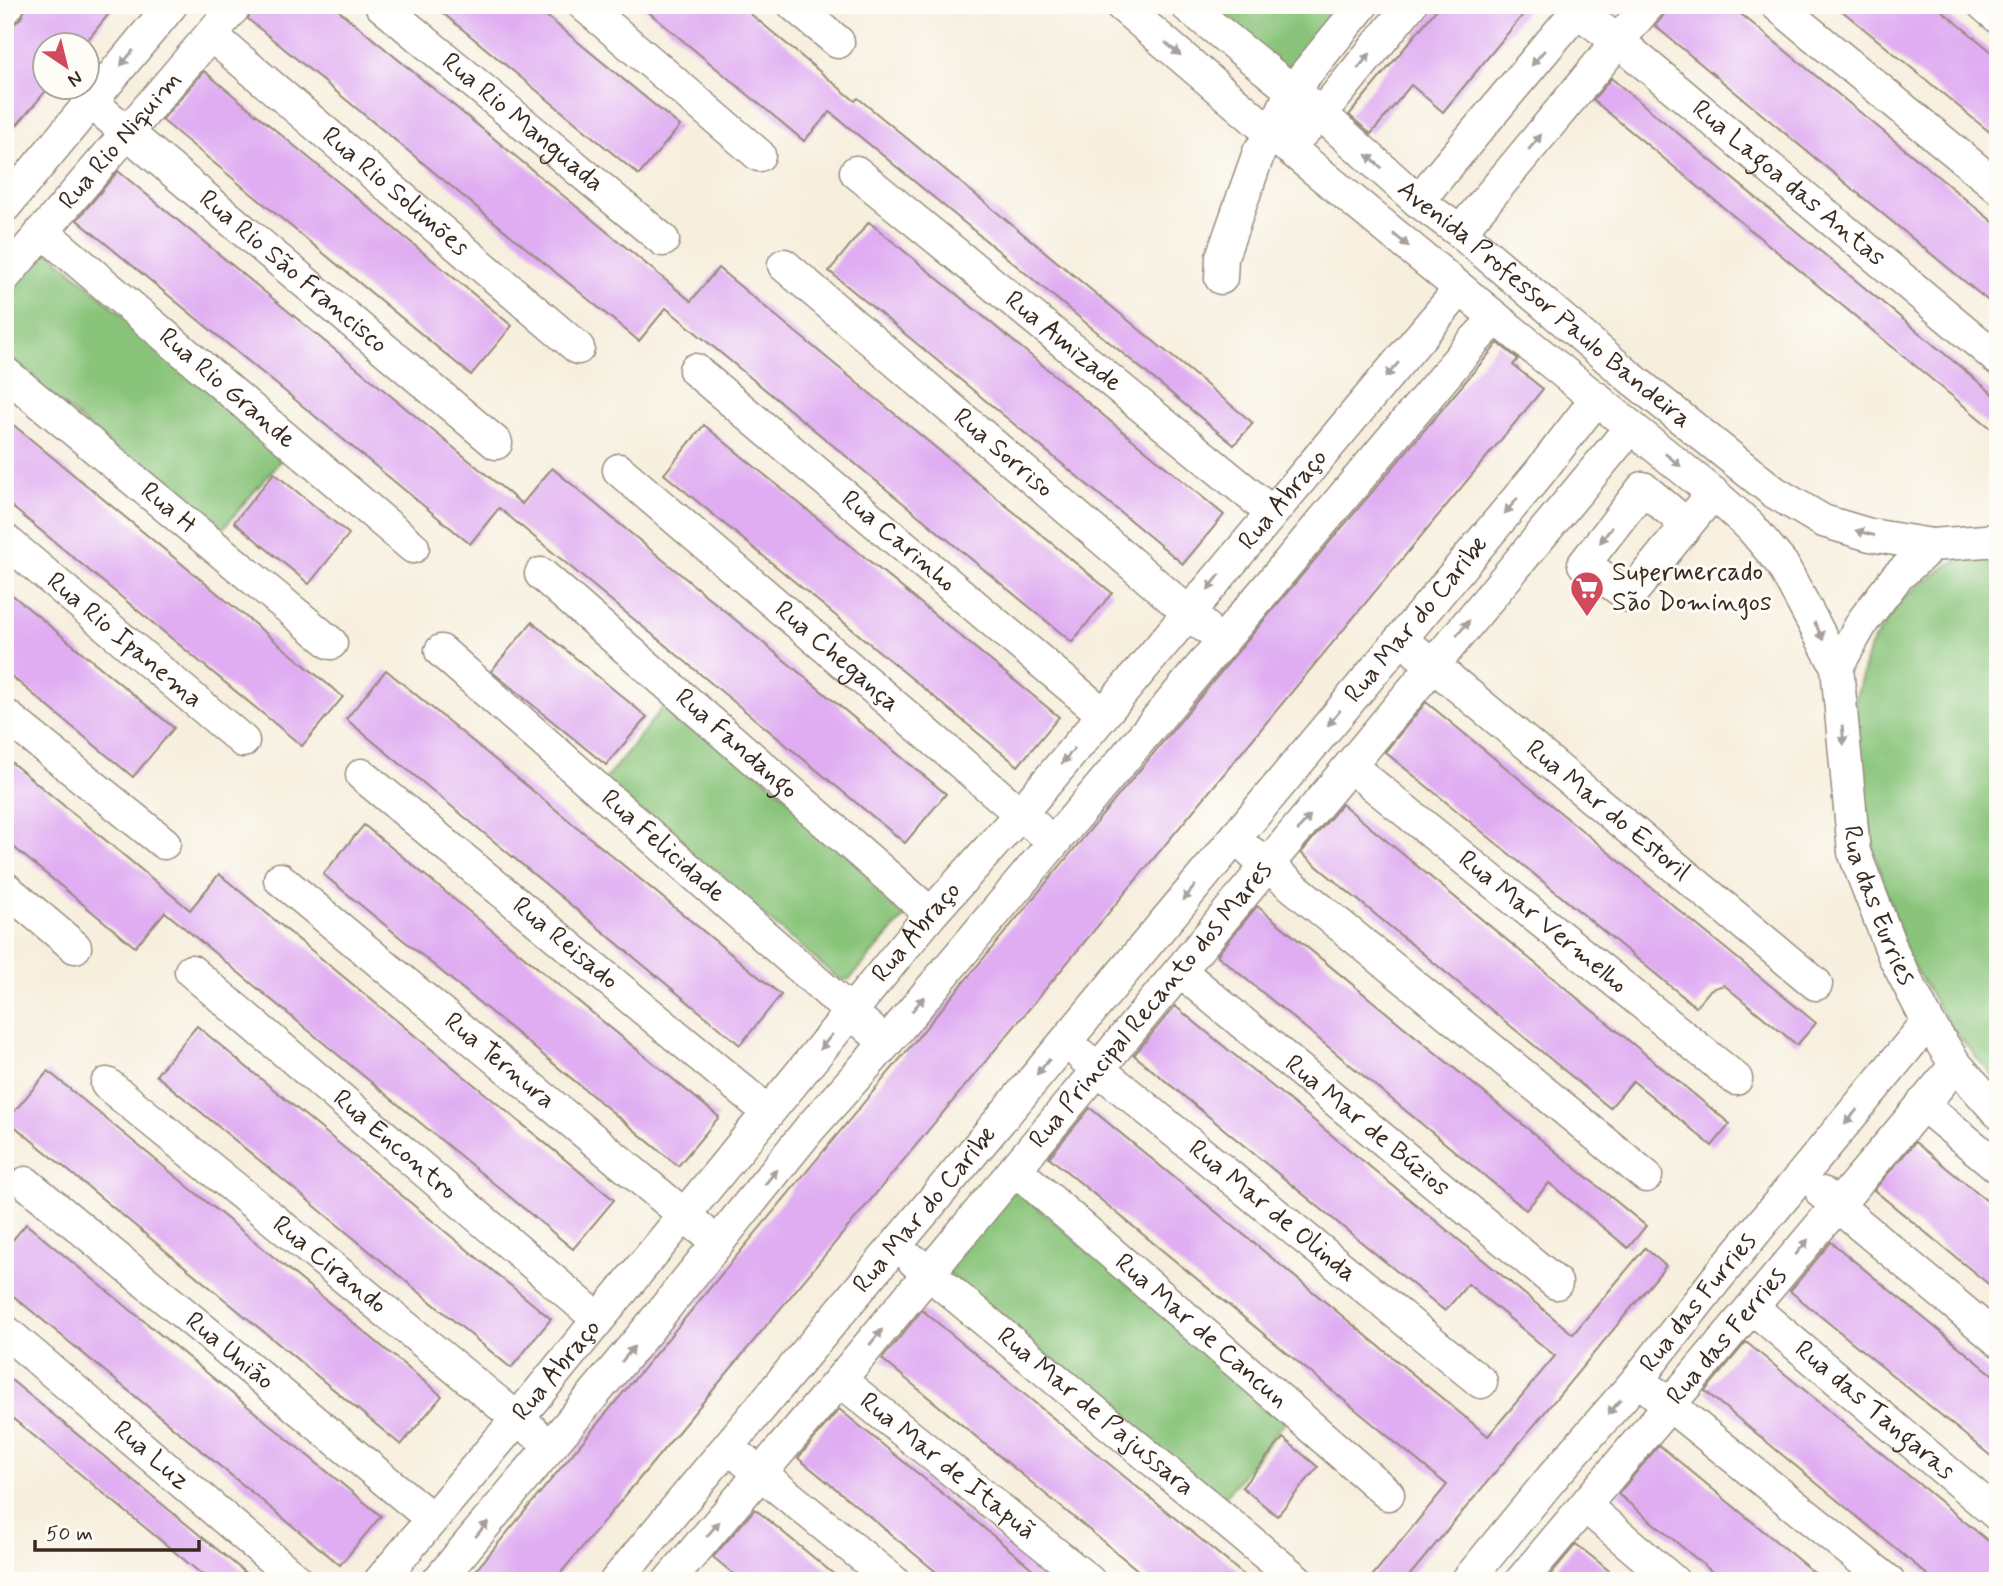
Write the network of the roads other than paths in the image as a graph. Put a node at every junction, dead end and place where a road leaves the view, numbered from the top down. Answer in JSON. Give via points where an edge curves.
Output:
{"nodes":[{"id":1,"x":171,"y":5,"type":"edge"},
{"id":2,"x":236,"y":5,"type":"edge"},
{"id":3,"x":381,"y":5,"type":"edge"},
{"id":4,"x":584,"y":5,"type":"edge"},
{"id":5,"x":794,"y":5,"type":"edge"},
{"id":6,"x":1121,"y":5,"type":"edge"},
{"id":7,"x":1186,"y":5,"type":"edge"},
{"id":8,"x":1362,"y":5,"type":"edge"},
{"id":9,"x":1410,"y":5,"type":"edge"},
{"id":10,"x":1648,"y":5,"type":"edge"},
{"id":11,"x":1777,"y":5,"type":"edge"},
{"id":12,"x":1984,"y":5,"type":"edge"},
{"id":13,"x":1579,"y":8,"type":"edge"},
{"id":14,"x":1998,"y":17,"type":"edge"},
{"id":15,"x":211,"y":35,"type":"junction"},
{"id":16,"x":1618,"y":41,"type":"junction"},
{"id":17,"x":838,"y":42,"type":"dead end"},
{"id":18,"x":102,"y":89,"type":"edge"},
{"id":19,"x":1291,"y":92,"type":"junction"},
{"id":20,"x":91,"y":102,"type":"joint"},
{"id":21,"x":1321,"y":114,"type":"junction"},
{"id":22,"x":128,"y":133,"type":"junction"},
{"id":23,"x":1280,"y":140,"type":"junction"},
{"id":24,"x":1467,"y":142,"type":"junction"},
{"id":25,"x":759,"y":155,"type":"dead end"},
{"id":26,"x":856,"y":172,"type":"dead end"},
{"id":27,"x":1507,"y":175,"type":"junction"},
{"id":28,"x":1998,"y":187,"type":"edge"},
{"id":29,"x":1418,"y":201,"type":"junction"},
{"id":30,"x":5,"y":206,"type":"edge"},
{"id":31,"x":42,"y":231,"type":"junction"},
{"id":32,"x":1460,"y":232,"type":"junction"},
{"id":33,"x":663,"y":240,"type":"dead end"},
{"id":34,"x":784,"y":265,"type":"dead end"},
{"id":35,"x":5,"y":276,"type":"edge"},
{"id":36,"x":1221,"y":278,"type":"dead end"},
{"id":37,"x":1460,"y":289,"type":"junction"},
{"id":38,"x":1496,"y":318,"type":"junction"},
{"id":39,"x":578,"y":348,"type":"dead end"},
{"id":40,"x":1998,"y":359,"type":"edge"},
{"id":41,"x":695,"y":370,"type":"dead end"},
{"id":42,"x":5,"y":373,"type":"edge"},
{"id":43,"x":1597,"y":398,"type":"junction"},
{"id":44,"x":1353,"y":415,"type":"junction"},
{"id":45,"x":1631,"y":428,"type":"junction"},
{"id":46,"x":496,"y":443,"type":"dead end"},
{"id":47,"x":1388,"y":443,"type":"junction"},
{"id":48,"x":619,"y":470,"type":"dead end"},
{"id":49,"x":1539,"y":473,"type":"junction"},
{"id":50,"x":1713,"y":493,"type":"junction"},
{"id":51,"x":1573,"y":497,"type":"junction"},
{"id":52,"x":1271,"y":512,"type":"junction"},
{"id":53,"x":1687,"y":525,"type":"dead end"},
{"id":54,"x":5,"y":540,"type":"edge"},
{"id":55,"x":1998,"y":540,"type":"edge"},
{"id":56,"x":1932,"y":545,"type":"junction"},
{"id":57,"x":413,"y":547,"type":"dead end"},
{"id":58,"x":541,"y":574,"type":"dead end"},
{"id":59,"x":1188,"y":613,"type":"junction"},
{"id":60,"x":1401,"y":637,"type":"junction"},
{"id":61,"x":1221,"y":641,"type":"junction"},
{"id":62,"x":331,"y":643,"type":"dead end"},
{"id":63,"x":441,"y":651,"type":"dead end"},
{"id":64,"x":1432,"y":665,"type":"junction"},
{"id":65,"x":1837,"y":667,"type":"junction"},
{"id":66,"x":1103,"y":714,"type":"junction"},
{"id":67,"x":5,"y":715,"type":"edge"},
{"id":68,"x":243,"y":741,"type":"dead end"},
{"id":69,"x":1350,"y":766,"type":"junction"},
{"id":70,"x":362,"y":775,"type":"dead end"},
{"id":71,"x":1021,"y":813,"type":"junction"},
{"id":72,"x":1235,"y":839,"type":"junction"},
{"id":73,"x":1054,"y":842,"type":"junction"},
{"id":74,"x":164,"y":844,"type":"dead end"},
{"id":75,"x":1269,"y":866,"type":"junction"},
{"id":76,"x":280,"y":878,"type":"dead end"},
{"id":77,"x":5,"y":888,"type":"edge"},
{"id":78,"x":931,"y":914,"type":"junction"},
{"id":79,"x":75,"y":947,"type":"dead end"},
{"id":80,"x":191,"y":971,"type":"dead end"},
{"id":81,"x":1180,"y":971,"type":"junction"},
{"id":82,"x":1816,"y":984,"type":"dead end"},
{"id":83,"x":850,"y":1012,"type":"junction"},
{"id":84,"x":1928,"y":1022,"type":"junction"},
{"id":85,"x":1065,"y":1041,"type":"junction"},
{"id":86,"x":886,"y":1043,"type":"junction"},
{"id":87,"x":1956,"y":1065,"type":"junction"},
{"id":88,"x":1097,"y":1069,"type":"junction"},
{"id":89,"x":1736,"y":1079,"type":"dead end"},
{"id":90,"x":107,"y":1084,"type":"dead end"},
{"id":91,"x":1927,"y":1098,"type":"junction"},
{"id":92,"x":768,"y":1112,"type":"junction"},
{"id":93,"x":1998,"y":1112,"type":"edge"},
{"id":94,"x":1998,"y":1167,"type":"edge"},
{"id":95,"x":1015,"y":1169,"type":"junction"},
{"id":96,"x":1646,"y":1175,"type":"dead end"},
{"id":97,"x":1802,"y":1176,"type":"junction"},
{"id":98,"x":26,"y":1183,"type":"dead end"},
{"id":99,"x":1836,"y":1205,"type":"junction"},
{"id":100,"x":684,"y":1216,"type":"junction"},
{"id":101,"x":719,"y":1243,"type":"junction"},
{"id":102,"x":895,"y":1244,"type":"junction"},
{"id":103,"x":928,"y":1274,"type":"junction"},
{"id":104,"x":1556,"y":1283,"type":"dead end"},
{"id":105,"x":1753,"y":1308,"type":"junction"},
{"id":106,"x":598,"y":1319,"type":"junction"},
{"id":107,"x":5,"y":1331,"type":"edge"},
{"id":108,"x":1998,"y":1340,"type":"edge"},
{"id":109,"x":1638,"y":1379,"type":"junction"},
{"id":110,"x":840,"y":1381,"type":"junction"},
{"id":111,"x":1481,"y":1382,"type":"dead end"},
{"id":112,"x":1668,"y":1405,"type":"junction"},
{"id":113,"x":517,"y":1419,"type":"junction"},
{"id":114,"x":552,"y":1446,"type":"junction"},
{"id":115,"x":727,"y":1447,"type":"junction"},
{"id":116,"x":760,"y":1473,"type":"junction"},
{"id":117,"x":1388,"y":1494,"type":"dead end"},
{"id":118,"x":1585,"y":1506,"type":"junction"},
{"id":119,"x":1998,"y":1515,"type":"edge"},
{"id":120,"x":432,"y":1520,"type":"junction"},
{"id":121,"x":671,"y":1580,"type":"edge"},
{"id":122,"x":298,"y":1581,"type":"edge"},
{"id":123,"x":380,"y":1581,"type":"edge"},
{"id":124,"x":438,"y":1581,"type":"edge"},
{"id":125,"x":616,"y":1581,"type":"edge"},
{"id":126,"x":893,"y":1581,"type":"edge"},
{"id":127,"x":1088,"y":1581,"type":"edge"},
{"id":128,"x":1298,"y":1581,"type":"edge"},
{"id":129,"x":1467,"y":1581,"type":"edge"},
{"id":130,"x":1521,"y":1581,"type":"edge"},
{"id":131,"x":1673,"y":1581,"type":"edge"},
{"id":132,"x":1888,"y":1581,"type":"edge"}],
"edges":[{"from":1,"to":18,"type":"street","name":"Rua Rio Niquim","one_way":true},
{"from":2,"to":15,"type":"street","name":"Rua Rio Niquim"},
{"from":3,"to":33,"type":"street","name":"Rua Rio Manguada"},
{"from":4,"to":25,"type":"street"},
{"from":5,"to":17,"type":"street"},
{"from":6,"to":23,"type":"street","name":"Avenida Professor Paulo Bandeira","one_way":true},
{"from":7,"to":19,"type":"street","name":"Avenida Professor Paulo Bandeira"},
{"from":8,"to":19,"type":"street"},
{"from":21,"to":9,"type":"street","one_way":true},
{"from":10,"to":16,"type":"street"},
{"from":11,"to":28,"type":"street"},
{"from":12,"to":14,"type":"street"},
{"from":13,"to":16,"type":"street","name":"Rua Lagoa das Antas"},
{"from":13,"to":24,"type":"street","one_way":true},
{"from":15,"to":22,"type":"street","name":"Rua Rio Niquim"},
{"from":15,"to":39,"type":"street","name":"Rua Rio Solimões"},
{"from":27,"to":16,"type":"street","one_way":true},
{"from":16,"to":40,"type":"street","name":"Rua Lagoa das Antas"},
{"from":19,"to":21,"type":"street","name":"Avenida Professor Paulo Bandeira"},
{"from":19,"to":23,"type":"street"},
{"from":20,"to":22,"type":"street","name":"Rua Rio São Francisco"},
{"from":20,"to":30,"type":"street","name":"Rua Rio Niquim"},
{"from":21,"to":23,"type":"street"},
{"from":29,"to":21,"type":"street","name":"Avenida Professor Paulo Bandeira","one_way":true},
{"from":22,"to":31,"type":"street","name":"Rua Rio Niquim"},
{"from":22,"to":46,"type":"street","name":"Rua Rio São Francisco"},
{"from":23,"to":36,"type":"street","via":[[1259,152],[1222,257]]},
{"from":23,"to":37,"type":"street","name":"Avenida Professor Paulo Bandeira","one_way":true},
{"from":24,"to":27,"type":"street"},
{"from":24,"to":29,"type":"street"},
{"from":26,"to":52,"type":"street","name":"Rua Amizade"},
{"from":27,"to":32,"type":"street"},
{"from":29,"to":32,"type":"street","name":"Avenida Professor Paulo Bandeira"},
{"from":31,"to":35,"type":"street","name":"Rua Rio Niquim"},
{"from":31,"to":57,"type":"street","name":"Rua Rio Grande"},
{"from":56,"to":32,"type":"street","name":"Avenida Professor Paulo Bandeira","one_way":true,"via":[[1870,535],[1824,521],[1774,492]]},
{"from":34,"to":59,"type":"street","name":"Rua Sorriso"},
{"from":37,"to":38,"type":"street","name":"Avenida Professor Paulo Bandeira"},
{"from":37,"to":44,"type":"street","name":"Rua Abraço","one_way":true},
{"from":38,"to":43,"type":"street","name":"Avenida Professor Paulo Bandeira"},
{"from":38,"to":47,"type":"street","name":"Rua Abraço"},
{"from":41,"to":66,"type":"street","name":"Rua Carinho"},
{"from":42,"to":62,"type":"street","name":"Rua H"},
{"from":43,"to":45,"type":"street","name":"Avenida Professor Paulo Bandeira"},
{"from":43,"to":49,"type":"street","name":"Rua Mar do Caribe"},
{"from":44,"to":47,"type":"street"},
{"from":44,"to":52,"type":"street","name":"Rua Abraço"},
{"from":45,"to":50,"type":"street","name":"Avenida Professor Paulo Bandeira","one_way":true},
{"from":45,"to":51,"type":"street","name":"Rua Principal Recanto dos Mares"},
{"from":47,"to":61,"type":"street","name":"Rua Abraço"},
{"from":48,"to":71,"type":"street","name":"Rua Chegança"},
{"from":49,"to":51,"type":"street"},
{"from":49,"to":60,"type":"street","name":"Rua Mar do Caribe","one_way":true},
{"from":50,"to":53,"type":"street"},
{"from":50,"to":65,"type":"street","name":"Avenida Professor Paulo Bandeira","one_way":true,"via":[[1750,526],[1782,564]]},
{"from":64,"to":51,"type":"street","name":"Rua Principal Recanto dos Mares","one_way":true},
{"from":52,"to":59,"type":"street","name":"Rua Abraço","one_way":true},
{"from":54,"to":68,"type":"street","name":"Rua Rio Ipanema"},
{"from":55,"to":56,"type":"street","name":"Avenida Professor Paulo Bandeira"},
{"from":56,"to":65,"type":"street","via":[[1896,579],[1863,621]]},
{"from":58,"to":78,"type":"street","name":"Rua Fandango"},
{"from":59,"to":61,"type":"street","name":"Rua Sorriso"},
{"from":59,"to":66,"type":"street","name":"Rua Abraço"},
{"from":60,"to":64,"type":"street","name":"Rua Mar do Estoril"},
{"from":60,"to":72,"type":"street","name":"Rua Mar do Caribe","one_way":true},
{"from":61,"to":73,"type":"street","name":"Rua Abraço"},
{"from":63,"to":83,"type":"street","name":"Rua Felicidade"},
{"from":64,"to":69,"type":"street","name":"Rua Principal Recanto dos Mares"},
{"from":64,"to":82,"type":"street","name":"Rua Mar do Estoril"},
{"from":65,"to":84,"type":"street","name":"Rua das Eurries","one_way":true,"via":[[1853,852],[1894,956]]},
{"from":66,"to":71,"type":"street","name":"Rua Abraço","one_way":true},
{"from":67,"to":74,"type":"street"},
{"from":75,"to":69,"type":"street","name":"Rua Principal Recanto dos Mares","one_way":true},
{"from":69,"to":89,"type":"street","name":"Rua Mar Vermelho"},
{"from":70,"to":92,"type":"street","name":"Rua Reisado"},
{"from":71,"to":73,"type":"street","name":"Rua Chegança"},
{"from":71,"to":78,"type":"street","name":"Rua Abraço"},
{"from":72,"to":75,"type":"street"},
{"from":72,"to":85,"type":"street","name":"Rua Mar do Caribe","one_way":true},
{"from":86,"to":73,"type":"street","name":"Rua Abraço","one_way":true},
{"from":75,"to":81,"type":"street","name":"Rua Principal Recanto dos Mares"},
{"from":75,"to":96,"type":"street"},
{"from":76,"to":100,"type":"street","name":"Rua Ternura"},
{"from":77,"to":79,"type":"street"},
{"from":78,"to":83,"type":"street","name":"Rua Abraço"},
{"from":80,"to":106,"type":"street","name":"Rua Encontro"},
{"from":81,"to":88,"type":"street","name":"Rua Principal Recanto dos Mares"},
{"from":81,"to":104,"type":"street","name":"Rua Mar de Búzios"},
{"from":83,"to":86,"type":"street","name":"Rua Felicidade"},
{"from":83,"to":92,"type":"street","name":"Rua Abraço","one_way":true},
{"from":84,"to":87,"type":"street","name":"Rua das Eurries"},
{"from":84,"to":97,"type":"street","name":"Rua das Furries","one_way":true},
{"from":85,"to":88,"type":"street","name":"Rua Mar de Olinda"},
{"from":85,"to":102,"type":"street","name":"Rua Mar do Caribe","one_way":true},
{"from":101,"to":86,"type":"street","name":"Rua Abraço","one_way":true,"via":[[810,1128]]},
{"from":87,"to":91,"type":"street","name":"Rua das Ferries"},
{"from":87,"to":93,"type":"street","name":"Rua das Eurries"},
{"from":88,"to":95,"type":"street","name":"Rua Principal Recanto dos Mares"},
{"from":88,"to":111,"type":"street","name":"Rua Mar de Olinda"},
{"from":90,"to":113,"type":"street","name":"Rua Cirando"},
{"from":91,"to":94,"type":"street"},
{"from":91,"to":99,"type":"street","name":"Rua das Ferries"},
{"from":92,"to":100,"type":"street","name":"Rua Abraço"},
{"from":95,"to":103,"type":"street","name":"Rua Principal Recanto dos Mares"},
{"from":95,"to":117,"type":"street","name":"Rua Mar de Cancun"},
{"from":97,"to":99,"type":"street"},
{"from":97,"to":109,"type":"street","name":"Rua das Furries"},
{"from":98,"to":120,"type":"street","name":"Rua União"},
{"from":105,"to":99,"type":"street","name":"Rua das Ferries","one_way":true},
{"from":99,"to":108,"type":"street"},
{"from":100,"to":101,"type":"street","name":"Rua Ternura"},
{"from":100,"to":106,"type":"street","name":"Rua Abraço"},
{"from":114,"to":101,"type":"street","name":"Rua Abraço","one_way":true},
{"from":102,"to":103,"type":"street","name":"Rua Mar de Pajussara"},
{"from":102,"to":115,"type":"street","name":"Rua Mar do Caribe"},
{"from":110,"to":103,"type":"street","name":"Rua Principal Recanto dos Mares","one_way":true},
{"from":103,"to":128,"type":"street","name":"Rua Mar de Pajussara"},
{"from":105,"to":112,"type":"street","name":"Rua das Ferries"},
{"from":105,"to":119,"type":"street","name":"Rua das Tangaras"},
{"from":106,"to":113,"type":"street","name":"Rua Abraço"},
{"from":107,"to":122,"type":"street","name":"Rua Luz"},
{"from":109,"to":112,"type":"street"},
{"from":109,"to":129,"type":"street","name":"Rua das Furries","one_way":true},
{"from":110,"to":116,"type":"street","name":"Rua Principal Recanto dos Mares"},
{"from":110,"to":127,"type":"street","name":"Rua Mar de Itapuã"},
{"from":112,"to":118,"type":"street","name":"Rua das Ferries"},
{"from":112,"to":132,"type":"street"},
{"from":113,"to":114,"type":"street","name":"Rua Cirando"},
{"from":113,"to":120,"type":"street","name":"Rua Abraço"},
{"from":124,"to":114,"type":"street","name":"Rua Abraço","one_way":true},
{"from":115,"to":116,"type":"street"},
{"from":115,"to":125,"type":"street","name":"Rua Mar do Caribe"},
{"from":121,"to":116,"type":"street","name":"Rua Principal Recanto dos Mares","one_way":true},
{"from":116,"to":126,"type":"street"},
{"from":118,"to":130,"type":"street","name":"Rua das Ferries"},
{"from":118,"to":131,"type":"street"},
{"from":120,"to":123,"type":"street","name":"Rua Abraço"}]}
